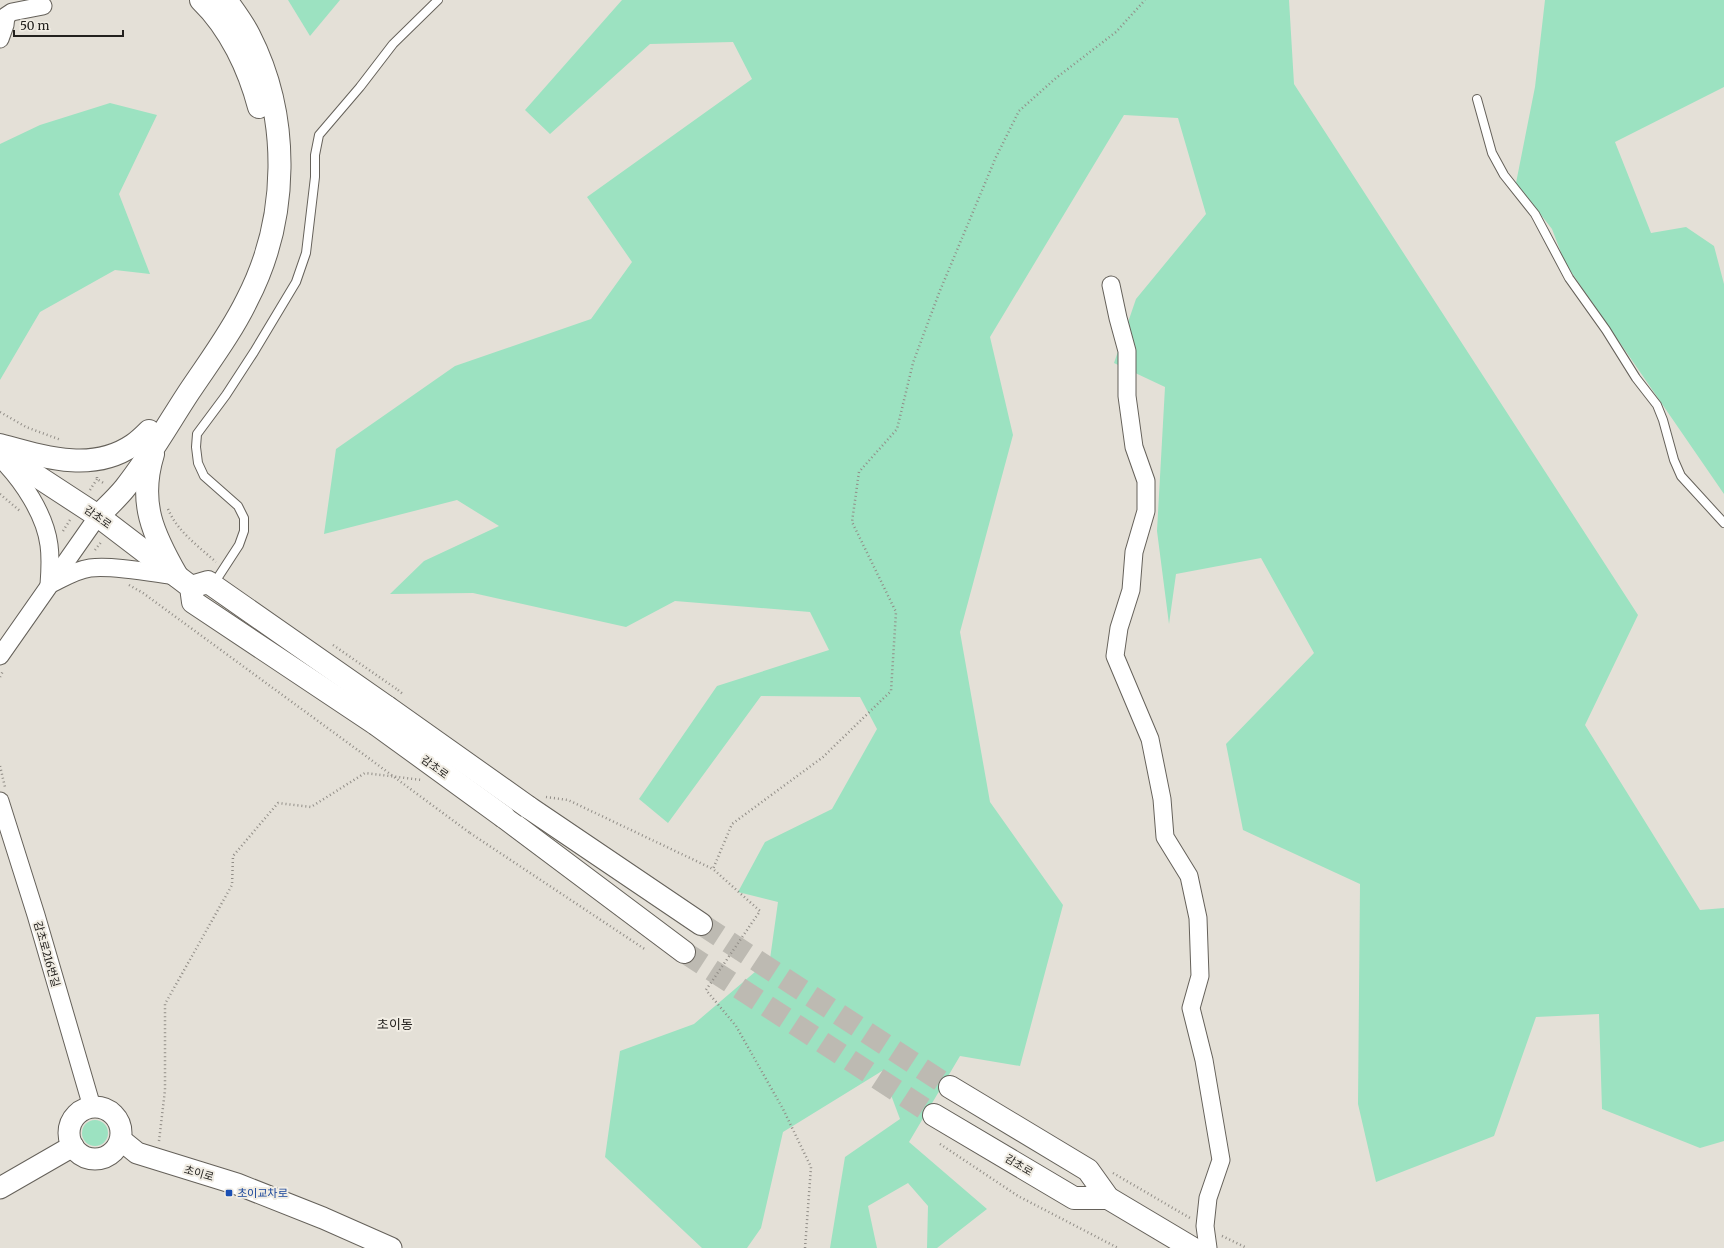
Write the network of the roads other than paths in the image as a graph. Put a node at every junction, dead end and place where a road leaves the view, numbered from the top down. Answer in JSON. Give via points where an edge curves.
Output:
{"nodes":[{"id":1,"x":201,"y":0,"type":"edge"},
{"id":2,"x":226,"y":0,"type":"edge"},
{"id":3,"x":438,"y":0,"type":"edge"},
{"id":4,"x":43,"y":6,"type":"dead end"},
{"id":5,"x":0,"y":38,"type":"edge"},
{"id":6,"x":1478,"y":99,"type":"dead end"},
{"id":7,"x":1111,"y":285,"type":"dead end"},
{"id":8,"x":154,"y":435,"type":"junction"},
{"id":9,"x":0,"y":445,"type":"edge"},
{"id":10,"x":0,"y":452,"type":"edge"},
{"id":11,"x":0,"y":458,"type":"edge"},
{"id":12,"x":98,"y":516,"type":"junction"},
{"id":13,"x":1724,"y":523,"type":"edge"},
{"id":14,"x":218,"y":577,"type":"junction"},
{"id":15,"x":184,"y":581,"type":"junction"},
{"id":16,"x":49,"y":586,"type":"junction"},
{"id":17,"x":0,"y":656,"type":"edge"},
{"id":18,"x":387,"y":707,"type":"junction"},
{"id":19,"x":3,"y":796,"type":"edge"},
{"id":20,"x":701,"y":924,"type":"tunnel mouth"},
{"id":21,"x":684,"y":952,"type":"tunnel mouth"},
{"id":22,"x":950,"y":1087,"type":"tunnel mouth"},
{"id":23,"x":92,"y":1107,"type":"junction"},
{"id":24,"x":934,"y":1115,"type":"tunnel mouth"},
{"id":25,"x":121,"y":1140,"type":"junction"},
{"id":26,"x":73,"y":1146,"type":"junction"},
{"id":27,"x":0,"y":1188,"type":"edge"},
{"id":28,"x":1108,"y":1198,"type":"junction"},
{"id":29,"x":391,"y":1248,"type":"edge"},
{"id":30,"x":1192,"y":1248,"type":"edge"},
{"id":31,"x":1208,"y":1248,"type":"edge"}],
"edges":[{"from":1,"to":8,"type":"main road","via":[[224,28],[254,88],[268,157],[265,219],[246,281]]},
{"from":2,"to":8,"type":"main road","via":[[249,35],[264,72],[275,113],[280,163],[277,206],[270,239],[247,300],[229,331]]},
{"from":3,"to":14,"type":"lane","via":[[393,44],[319,135],[306,253],[296,282],[226,395],[197,434],[198,463],[204,476],[238,506],[244,518],[244,531],[239,545]]},
{"from":4,"to":5,"type":"street","via":[[12,12],[6,16]]},
{"from":6,"to":13,"type":"lane","via":[[1492,153],[1504,175],[1535,214],[1569,278],[1656,405],[1681,476]]},
{"from":7,"to":31,"type":"street","via":[[1127,351],[1127,396],[1134,447],[1146,481],[1146,511],[1134,552],[1131,590],[1119,628],[1115,656],[1150,739],[1162,799],[1165,837],[1189,876],[1198,918],[1200,976],[1191,1008],[1204,1060],[1221,1160],[1208,1198],[1205,1226]]},
{"from":8,"to":9,"type":"main road","via":[[116,455],[95,460],[52,459]]},
{"from":8,"to":12,"type":"main road","via":[[118,478]]},
{"from":8,"to":15,"type":"main road","via":[[146,488],[148,508],[164,552]]},
{"from":10,"to":12,"type":"main road","name":"감초로"},
{"from":11,"to":16,"type":"street","via":[[30,497],[42,521],[47,535]]},
{"from":12,"to":15,"type":"main road","name":"감초로"},
{"from":12,"to":16,"type":"street"},
{"from":14,"to":15,"type":"main road","via":[[208,582]]},
{"from":14,"to":18,"type":"main road","name":"감초로"},
{"from":15,"to":16,"type":"street","via":[[113,568],[94,568],[71,573]]},
{"from":15,"to":18,"type":"main road","name":"감초로","via":[[193,602]]},
{"from":16,"to":17,"type":"street"},
{"from":18,"to":20,"type":"main road","name":"감초로","bridge":true,"via":[[536,802]]},
{"from":18,"to":21,"type":"main road","name":"감초로","bridge":true,"via":[[504,817]]},
{"from":19,"to":23,"type":"street","name":"감초로216번길"},
{"from":22,"to":28,"type":"main road","via":[[1088,1170]]},
{"from":23,"to":25,"type":"street","via":[[112,1113],[118,1120]]},
{"from":23,"to":26,"type":"street","via":[[82,1110],[70,1126],[69,1137]]},
{"from":24,"to":28,"type":"main road","name":"감초로","via":[[1074,1198]]},
{"from":25,"to":26,"type":"street","via":[[116,1150],[98,1160],[88,1159],[79,1154]]},
{"from":25,"to":29,"type":"street","name":"초이로","via":[[137,1153],[237,1184]]},
{"from":26,"to":27,"type":"street"},
{"from":28,"to":30,"type":"main road"}]}
